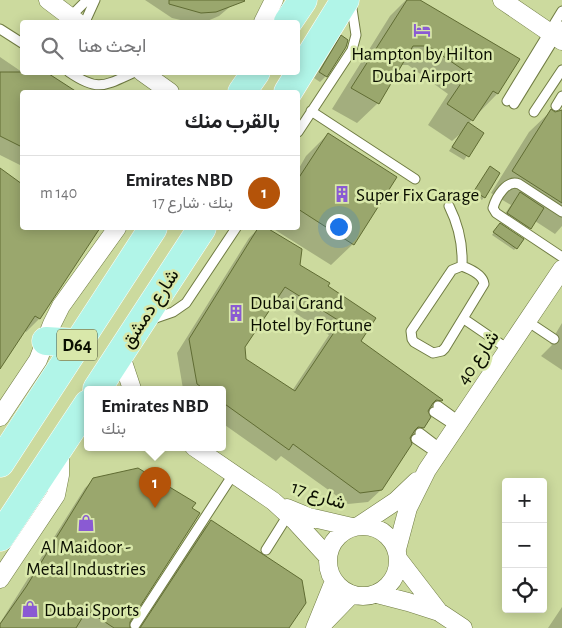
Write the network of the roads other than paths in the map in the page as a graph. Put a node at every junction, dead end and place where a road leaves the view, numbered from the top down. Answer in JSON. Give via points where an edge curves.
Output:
{"nodes":[{"id":1,"x":48,"y":0,"type":"edge"},
{"id":2,"x":87,"y":0,"type":"edge"},
{"id":3,"x":95,"y":0,"type":"edge"},
{"id":4,"x":274,"y":0,"type":"edge"},
{"id":5,"x":303,"y":0,"type":"edge"},
{"id":6,"x":345,"y":0,"type":"edge"},
{"id":7,"x":350,"y":0,"type":"edge"},
{"id":8,"x":502,"y":0,"type":"edge"},
{"id":9,"x":562,"y":11,"type":"edge"},
{"id":10,"x":76,"y":20,"type":"edge"},
{"id":11,"x":77,"y":20,"type":"edge"},
{"id":12,"x":78,"y":20,"type":"edge"},
{"id":13,"x":264,"y":20,"type":"edge"},
{"id":14,"x":289,"y":20,"type":"edge"},
{"id":15,"x":0,"y":28,"type":"edge"},
{"id":16,"x":557,"y":34,"type":"edge"},
{"id":17,"x":20,"y":42,"type":"edge"},
{"id":18,"x":562,"y":70,"type":"edge"},
{"id":19,"x":300,"y":73,"type":"edge"},
{"id":20,"x":74,"y":75,"type":"edge"},
{"id":21,"x":128,"y":75,"type":"edge"},
{"id":22,"x":147,"y":75,"type":"edge"},
{"id":23,"x":299,"y":75,"type":"edge"},
{"id":24,"x":562,"y":81,"type":"edge"},
{"id":25,"x":89,"y":84,"type":"junction"},
{"id":26,"x":99,"y":90,"type":"edge"},
{"id":27,"x":170,"y":90,"type":"edge"},
{"id":28,"x":289,"y":90,"type":"edge"},
{"id":29,"x":562,"y":96,"type":"edge"},
{"id":30,"x":511,"y":102,"type":"dead end"},
{"id":31,"x":556,"y":106,"type":"dead end"},
{"id":32,"x":311,"y":111,"type":"junction"},
{"id":33,"x":300,"y":129,"type":"edge"},
{"id":34,"x":415,"y":179,"type":"dead end"},
{"id":35,"x":449,"y":206,"type":"dead end"},
{"id":36,"x":562,"y":212,"type":"edge"},
{"id":37,"x":116,"y":230,"type":"edge"},
{"id":38,"x":152,"y":230,"type":"edge"},
{"id":39,"x":201,"y":230,"type":"edge"},
{"id":40,"x":235,"y":230,"type":"edge"},
{"id":41,"x":562,"y":257,"type":"edge"},
{"id":42,"x":462,"y":266,"type":"junction"},
{"id":43,"x":562,"y":268,"type":"edge"},
{"id":44,"x":464,"y":319,"type":"junction"},
{"id":45,"x":527,"y":321,"type":"junction"},
{"id":46,"x":140,"y":323,"type":"junction"},
{"id":47,"x":554,"y":339,"type":"dead end"},
{"id":48,"x":46,"y":341,"type":"junction"},
{"id":49,"x":78,"y":342,"type":"junction"},
{"id":50,"x":508,"y":349,"type":"junction"},
{"id":51,"x":120,"y":354,"type":"junction"},
{"id":52,"x":99,"y":386,"type":"edge"},
{"id":53,"x":131,"y":386,"type":"edge"},
{"id":54,"x":436,"y":409,"type":"dead end"},
{"id":55,"x":84,"y":414,"type":"edge"},
{"id":56,"x":0,"y":417,"type":"edge"},
{"id":57,"x":458,"y":424,"type":"junction"},
{"id":58,"x":418,"y":436,"type":"dead end"},
{"id":59,"x":60,"y":446,"type":"junction"},
{"id":60,"x":200,"y":451,"type":"edge"},
{"id":61,"x":440,"y":452,"type":"junction"},
{"id":62,"x":0,"y":463,"type":"edge"},
{"id":63,"x":428,"y":470,"type":"junction"},
{"id":64,"x":234,"y":473,"type":"junction"},
{"id":65,"x":273,"y":501,"type":"junction"},
{"id":66,"x":288,"y":515,"type":"junction"},
{"id":67,"x":356,"y":526,"type":"junction"},
{"id":68,"x":0,"y":537,"type":"edge"},
{"id":69,"x":266,"y":550,"type":"dead end"},
{"id":70,"x":398,"y":555,"type":"junction"},
{"id":71,"x":328,"y":557,"type":"junction"},
{"id":72,"x":0,"y":579,"type":"edge"},
{"id":73,"x":334,"y":580,"type":"junction"},
{"id":74,"x":352,"y":594,"type":"junction"},
{"id":75,"x":376,"y":594,"type":"junction"},
{"id":76,"x":439,"y":612,"type":"junction"},
{"id":77,"x":135,"y":625,"type":"dead end"},
{"id":78,"x":460,"y":627,"type":"edge"},
{"id":79,"x":315,"y":628,"type":"edge"},
{"id":80,"x":319,"y":628,"type":"edge"}],
"edges":[{"from":1,"to":10,"type":"street"},
{"from":2,"to":11,"type":"lane"},
{"from":3,"to":12,"type":"lane"},
{"from":4,"to":13,"type":"street"},
{"from":5,"to":14,"type":"main road"},
{"from":6,"to":19,"type":"main road"},
{"from":7,"to":32,"type":"lane","via":[[356,35],[354,45]]},
{"from":8,"to":16,"type":"street"},
{"from":9,"to":16,"type":"lane"},
{"from":15,"to":17,"type":"lane"},
{"from":16,"to":30,"type":"lane"},
{"from":18,"to":24,"type":"lane","via":[[537,114]]},
{"from":20,"to":25,"type":"lane"},
{"from":21,"to":25,"type":"lane","via":[[104,85]]},
{"from":22,"to":27,"type":"street"},
{"from":23,"to":28,"type":"main road"},
{"from":25,"to":26,"type":"lane"},
{"from":29,"to":31,"type":"lane"},
{"from":32,"to":33,"type":"lane"},
{"from":32,"to":34,"type":"lane"},
{"from":35,"to":42,"type":"lane","via":[[459,230]]},
{"from":36,"to":41,"type":"lane","via":[[513,182],[507,184],[493,208]]},
{"from":37,"to":48,"type":"street","via":[[62,306]]},
{"from":38,"to":49,"type":"main road","number":"D64"},
{"from":39,"to":46,"type":"main road","name":"شارع دمشق","number":"D64"},
{"from":40,"to":46,"type":"lane","via":[[186,303],[173,312]]},
{"from":42,"to":44,"type":"lane","via":[[484,281]]},
{"from":42,"to":44,"type":"lane","via":[[452,270],[413,327],[412,339],[429,352],[438,353],[445,348]]},
{"from":43,"to":45,"type":"street","name":"شارع 40"},
{"from":44,"to":50,"type":"lane"},
{"from":45,"to":47,"type":"lane"},
{"from":45,"to":50,"type":"street","name":"شارع 40"},
{"from":46,"to":51,"type":"main road","name":"شارع دمشق","number":"D64"},
{"from":48,"to":49,"type":"main road"},
{"from":48,"to":56,"type":"street","via":[[38,360]]},
{"from":49,"to":62,"type":"main road","number":"D64"},
{"from":50,"to":57,"type":"street","name":"شارع 40"},
{"from":51,"to":52,"type":"main road","name":"شارع دمشق","number":"D64"},
{"from":51,"to":53,"type":"street"},
{"from":54,"to":57,"type":"lane"},
{"from":55,"to":59,"type":"main road"},
{"from":57,"to":61,"type":"street","name":"شارع 40"},
{"from":58,"to":61,"type":"lane"},
{"from":59,"to":68,"type":"main road"},
{"from":59,"to":72,"type":"street","via":[[56,495]]},
{"from":60,"to":64,"type":"street","name":"شارع 17"},
{"from":61,"to":63,"type":"street","name":"شارع 40"},
{"from":63,"to":67,"type":"street","name":"شارع 40","via":[[396,500]]},
{"from":63,"to":70,"type":"street","name":"شارع 40","via":[[408,508]]},
{"from":64,"to":65,"type":"street","name":"شارع 17"},
{"from":64,"to":77,"type":"lane"},
{"from":65,"to":66,"type":"street","name":"شارع 17"},
{"from":65,"to":67,"type":"street","name":"شارع 17","via":[[309,517]]},
{"from":66,"to":69,"type":"lane"},
{"from":66,"to":71,"type":"street","name":"شارع 17"},
{"from":67,"to":70,"type":"street","via":[[372,526],[383,531],[392,539]]},
{"from":67,"to":71,"type":"street","via":[[340,534]]},
{"from":70,"to":75,"type":"street","via":[[398,571],[393,580]]},
{"from":70,"to":76,"type":"street"},
{"from":71,"to":73,"type":"street"},
{"from":73,"to":74,"type":"street"},
{"from":73,"to":79,"type":"street"},
{"from":74,"to":75,"type":"street"},
{"from":74,"to":80,"type":"street"},
{"from":75,"to":76,"type":"street"},
{"from":76,"to":78,"type":"street"}]}
